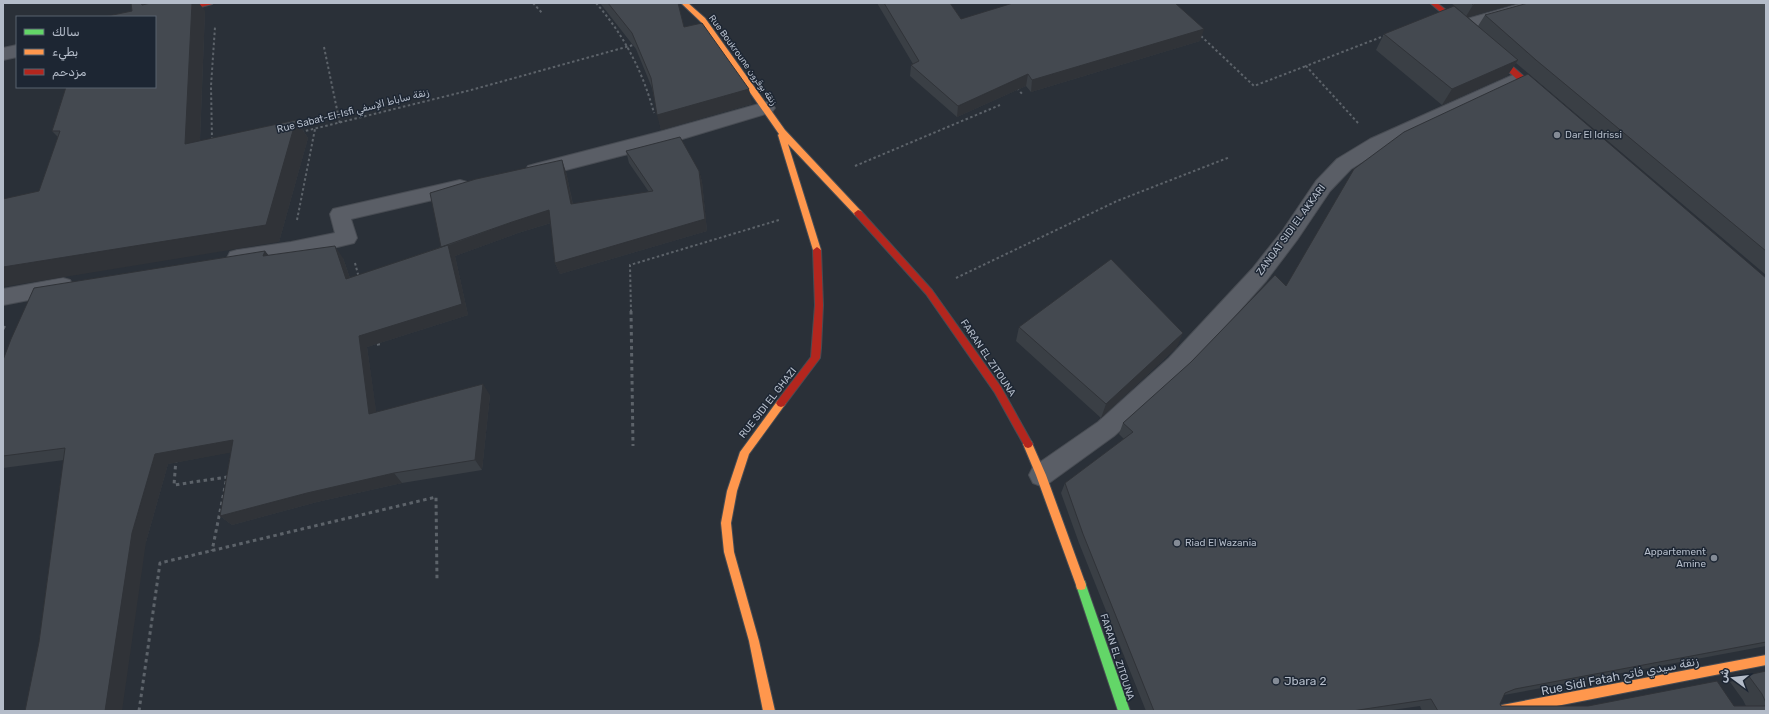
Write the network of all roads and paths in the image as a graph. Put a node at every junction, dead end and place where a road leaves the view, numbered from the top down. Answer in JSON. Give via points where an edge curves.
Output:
{"nodes":[{"id":1,"x":210,"y":3,"type":"edge"},
{"id":2,"x":533,"y":3,"type":"edge"},
{"id":3,"x":596,"y":3,"type":"edge"},
{"id":4,"x":684,"y":3,"type":"edge"},
{"id":5,"x":1433,"y":3,"type":"edge"},
{"id":6,"x":1541,"y":3,"type":"edge"},
{"id":7,"x":543,"y":14,"type":"dead end"},
{"id":8,"x":156,"y":17,"type":"edge"},
{"id":9,"x":215,"y":26,"type":"dead end"},
{"id":10,"x":1462,"y":26,"type":"junction"},
{"id":11,"x":1201,"y":36,"type":"edge"},
{"id":12,"x":1386,"y":36,"type":"edge"},
{"id":13,"x":643,"y":42,"type":"edge"},
{"id":14,"x":324,"y":47,"type":"dead end"},
{"id":15,"x":628,"y":47,"type":"junction"},
{"id":16,"x":16,"y":51,"type":"edge"},
{"id":17,"x":3,"y":54,"type":"edge"},
{"id":18,"x":1306,"y":66,"type":"junction"},
{"id":19,"x":1520,"y":78,"type":"junction"},
{"id":20,"x":1013,"y":83,"type":"edge"},
{"id":21,"x":1023,"y":95,"type":"dead end"},
{"id":22,"x":1549,"y":104,"type":"edge"},
{"id":23,"x":1000,"y":105,"type":"edge"},
{"id":24,"x":766,"y":108,"type":"junction"},
{"id":25,"x":340,"y":124,"type":"junction"},
{"id":26,"x":316,"y":128,"type":"junction"},
{"id":27,"x":301,"y":132,"type":"dead end"},
{"id":28,"x":782,"y":132,"type":"junction"},
{"id":29,"x":659,"y":139,"type":"junction"},
{"id":30,"x":1378,"y":144,"type":"junction"},
{"id":31,"x":212,"y":147,"type":"edge"},
{"id":32,"x":1230,"y":157,"type":"dead end"},
{"id":33,"x":521,"y":174,"type":"edge"},
{"id":34,"x":827,"y":178,"type":"junction"},
{"id":35,"x":476,"y":184,"type":"edge"},
{"id":36,"x":806,"y":211,"type":"junction"},
{"id":37,"x":347,"y":238,"type":"junction"},
{"id":38,"x":291,"y":250,"type":"junction"},
{"id":39,"x":217,"y":261,"type":"edge"},
{"id":40,"x":360,"y":282,"type":"edge"},
{"id":41,"x":80,"y":283,"type":"edge"},
{"id":42,"x":929,"y":292,"type":"junction"},
{"id":43,"x":3,"y":297,"type":"edge"},
{"id":44,"x":377,"y":340,"type":"edge"},
{"id":45,"x":379,"y":348,"type":"edge"},
{"id":46,"x":633,"y":446,"type":"dead end"},
{"id":47,"x":177,"y":453,"type":"edge"},
{"id":48,"x":1041,"y":475,"type":"junction"},
{"id":49,"x":212,"y":551,"type":"junction"},
{"id":50,"x":437,"y":580,"type":"dead end"},
{"id":51,"x":1766,"y":660,"type":"edge"},
{"id":52,"x":138,"y":711,"type":"edge"},
{"id":53,"x":769,"y":711,"type":"edge"},
{"id":54,"x":1124,"y":711,"type":"edge"},
{"id":55,"x":1502,"y":711,"type":"edge"}],
"edges":[{"from":1,"to":8,"type":"street"},
{"from":2,"to":7,"type":"path"},
{"from":3,"to":15,"type":"path"},
{"from":4,"to":24,"type":"street","name":"Rue Boukroune زنقة بوقرون","via":[[703,20]]},
{"from":5,"to":10,"type":"street"},
{"from":6,"to":10,"type":"street"},
{"from":9,"to":31,"type":"path"},
{"from":10,"to":19,"type":"street"},
{"from":11,"to":18,"type":"path","via":[[1254,86]]},
{"from":12,"to":18,"type":"path"},
{"from":13,"to":15,"type":"path","name":"Rue Sabat-El-Isfi زنقة ساباط الإسفي"},
{"from":14,"to":25,"type":"path"},
{"from":15,"to":25,"type":"path","name":"Rue Sabat-El-Isfi زنقة ساباط الإسفي"},
{"from":15,"to":29,"type":"path","via":[[646,87]]},
{"from":16,"to":17,"type":"street"},
{"from":18,"to":30,"type":"path"},
{"from":19,"to":22,"type":"street"},
{"from":19,"to":30,"type":"street","name":"ZANQAT SIDI EL AKKARI"},
{"from":20,"to":21,"type":"path"},
{"from":23,"to":34,"type":"path"},
{"from":24,"to":28,"type":"street","name":"Rue Boukroune زنقة بوقرون"},
{"from":24,"to":29,"type":"street"},
{"from":25,"to":26,"type":"path","name":"Rue Sabat-El-Isfi زنقة ساباط الإسفي"},
{"from":26,"to":27,"type":"path","name":"Rue Sabat-El-Isfi زنقة ساباط الإسفي"},
{"from":26,"to":38,"type":"path"},
{"from":28,"to":34,"type":"street","name":"FARAN EL ZITOUNA"},
{"from":28,"to":36,"type":"street","name":"RUE SIDI EL GHAZI"},
{"from":29,"to":33,"type":"street"},
{"from":30,"to":48,"type":"street","name":"ZANQAT SIDI EL AKKARI","via":[[1344,164],[1323,186],[1259,275],[1177,365],[1106,429]]},
{"from":32,"to":42,"type":"path","via":[[1117,202]]},
{"from":34,"to":42,"type":"street","name":"FARAN EL ZITOUNA"},
{"from":35,"to":37,"type":"street","via":[[340,214]]},
{"from":36,"to":46,"type":"path","via":[[630,266]]},
{"from":36,"to":53,"type":"street","name":"RUE SIDI EL GHAZI","via":[[817,249],[819,305],[815,358],[745,452],[732,492],[726,523],[729,552],[754,640]]},
{"from":37,"to":38,"type":"street"},
{"from":37,"to":40,"type":"path"},
{"from":38,"to":39,"type":"street"},
{"from":41,"to":43,"type":"street"},
{"from":42,"to":48,"type":"street","name":"FARAN EL ZITOUNA","via":[[998,390],[1025,438]]},
{"from":44,"to":45,"type":"path"},
{"from":47,"to":49,"type":"path","via":[[174,485],[227,478]]},
{"from":48,"to":54,"type":"street","name":"FARAN EL ZITOUNA"},
{"from":49,"to":50,"type":"path","via":[[436,497]]},
{"from":49,"to":52,"type":"path","via":[[160,563]]},
{"from":51,"to":55,"type":"street","name":"Rue Sidi Fatah زنقة سيدي فاتح","via":[[1712,682]]}]}
